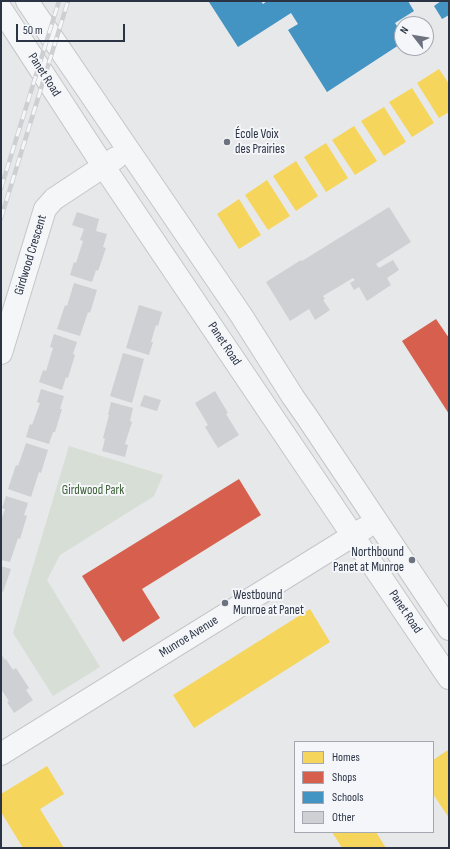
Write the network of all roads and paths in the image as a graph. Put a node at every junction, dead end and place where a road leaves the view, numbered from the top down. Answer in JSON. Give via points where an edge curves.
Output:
{"nodes":[{"id":1,"x":27,"y":1,"type":"edge"},
{"id":2,"x":5,"y":8,"type":"edge"},
{"id":3,"x":128,"y":150,"type":"junction"},
{"id":4,"x":104,"y":166,"type":"junction"},
{"id":5,"x":1,"y":352,"type":"edge"},
{"id":6,"x":376,"y":521,"type":"junction"},
{"id":7,"x":354,"y":536,"type":"junction"},
{"id":8,"x":449,"y":629,"type":"edge"},
{"id":9,"x":449,"y":678,"type":"edge"},
{"id":10,"x":1,"y":754,"type":"edge"}],
"edges":[{"from":1,"to":3,"type":"street","name":"Panet Road"},
{"from":2,"to":4,"type":"street","name":"Panet Road"},
{"from":3,"to":4,"type":"street","name":"Girdwood Crescent"},
{"from":3,"to":6,"type":"street","name":"Panet Road","via":[[241,315]]},
{"from":4,"to":5,"type":"street","name":"Girdwood Crescent","via":[[54,198],[45,209]]},
{"from":4,"to":7,"type":"street","name":"Panet Road"},
{"from":6,"to":7,"type":"street","name":"Munroe Avenue"},
{"from":6,"to":8,"type":"street","name":"Panet Road"},
{"from":7,"to":9,"type":"street","name":"Panet Road"},
{"from":7,"to":10,"type":"street","name":"Munroe Avenue"}]}
